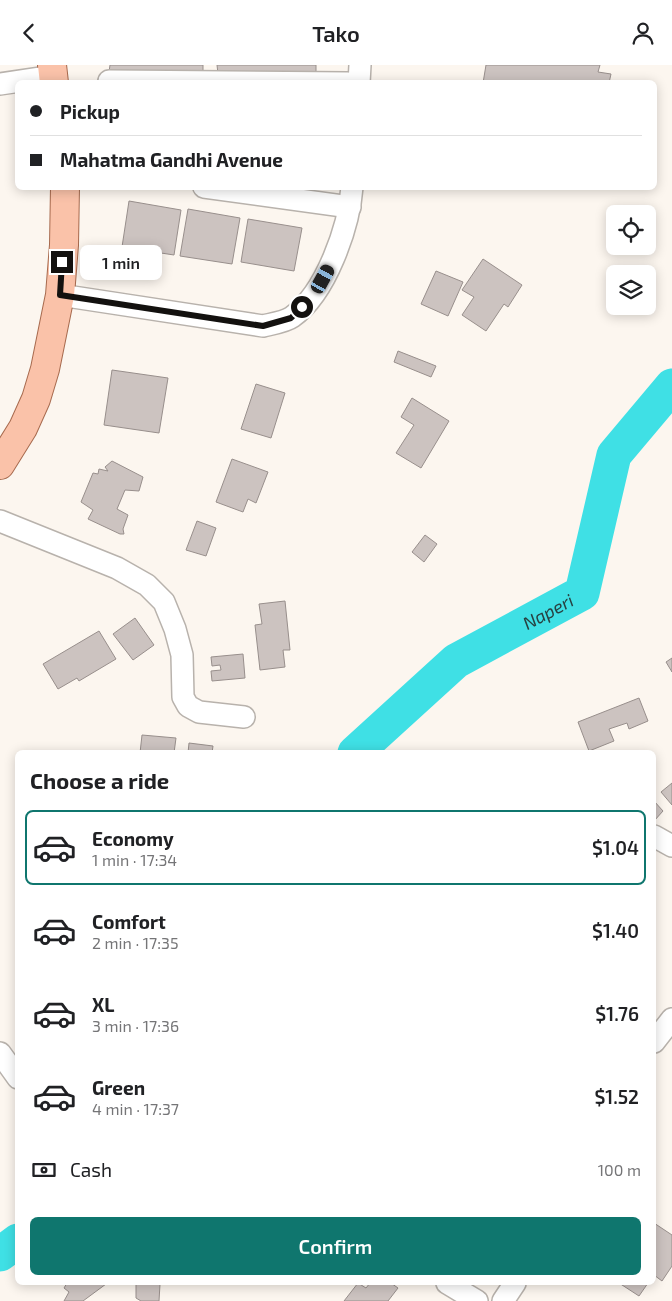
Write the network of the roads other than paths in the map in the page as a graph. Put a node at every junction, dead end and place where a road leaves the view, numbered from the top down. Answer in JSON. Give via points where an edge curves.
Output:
{"nodes":[{"id":1,"x":360,"y":65,"type":"edge"},
{"id":2,"x":54,"y":74,"type":"edge"},
{"id":3,"x":22,"y":80,"type":"edge"},
{"id":4,"x":359,"y":80,"type":"edge"},
{"id":5,"x":15,"y":81,"type":"edge"},
{"id":6,"x":0,"y":84,"type":"edge"},
{"id":7,"x":64,"y":190,"type":"edge"},
{"id":8,"x":248,"y":190,"type":"edge"},
{"id":9,"x":351,"y":197,"type":"edge"},
{"id":10,"x":60,"y":295,"type":"junction"},
{"id":11,"x":0,"y":465,"type":"edge"},
{"id":12,"x":0,"y":521,"type":"edge"},
{"id":13,"x":244,"y":717,"type":"dead end"},
{"id":14,"x":656,"y":837,"type":"edge"},
{"id":15,"x":672,"y":846,"type":"edge"},
{"id":16,"x":672,"y":1019,"type":"edge"},
{"id":17,"x":656,"y":1039,"type":"edge"},
{"id":18,"x":0,"y":1053,"type":"edge"},
{"id":19,"x":15,"y":1074,"type":"edge"},
{"id":20,"x":450,"y":1285,"type":"edge"},
{"id":21,"x":514,"y":1285,"type":"edge"},
{"id":22,"x":477,"y":1301,"type":"edge"},
{"id":23,"x":503,"y":1301,"type":"edge"}],
"edges":[{"from":1,"to":4,"type":"street"},
{"from":2,"to":3,"type":"street"},
{"from":5,"to":6,"type":"street"},
{"from":7,"to":10,"type":"main road"},
{"from":8,"to":9,"type":"street"},
{"from":9,"to":10,"type":"street","via":[[332,263],[313,296],[291,318],[263,326]]},
{"from":10,"to":11,"type":"main road","via":[[36,399],[23,429]]},
{"from":12,"to":13,"type":"street","via":[[117,568],[147,585],[164,602],[176,629],[182,655],[183,697],[188,707],[198,712]]},
{"from":14,"to":15,"type":"street"},
{"from":16,"to":17,"type":"street"},
{"from":18,"to":19,"type":"street"},
{"from":20,"to":22,"type":"street"},
{"from":21,"to":23,"type":"street"}]}
